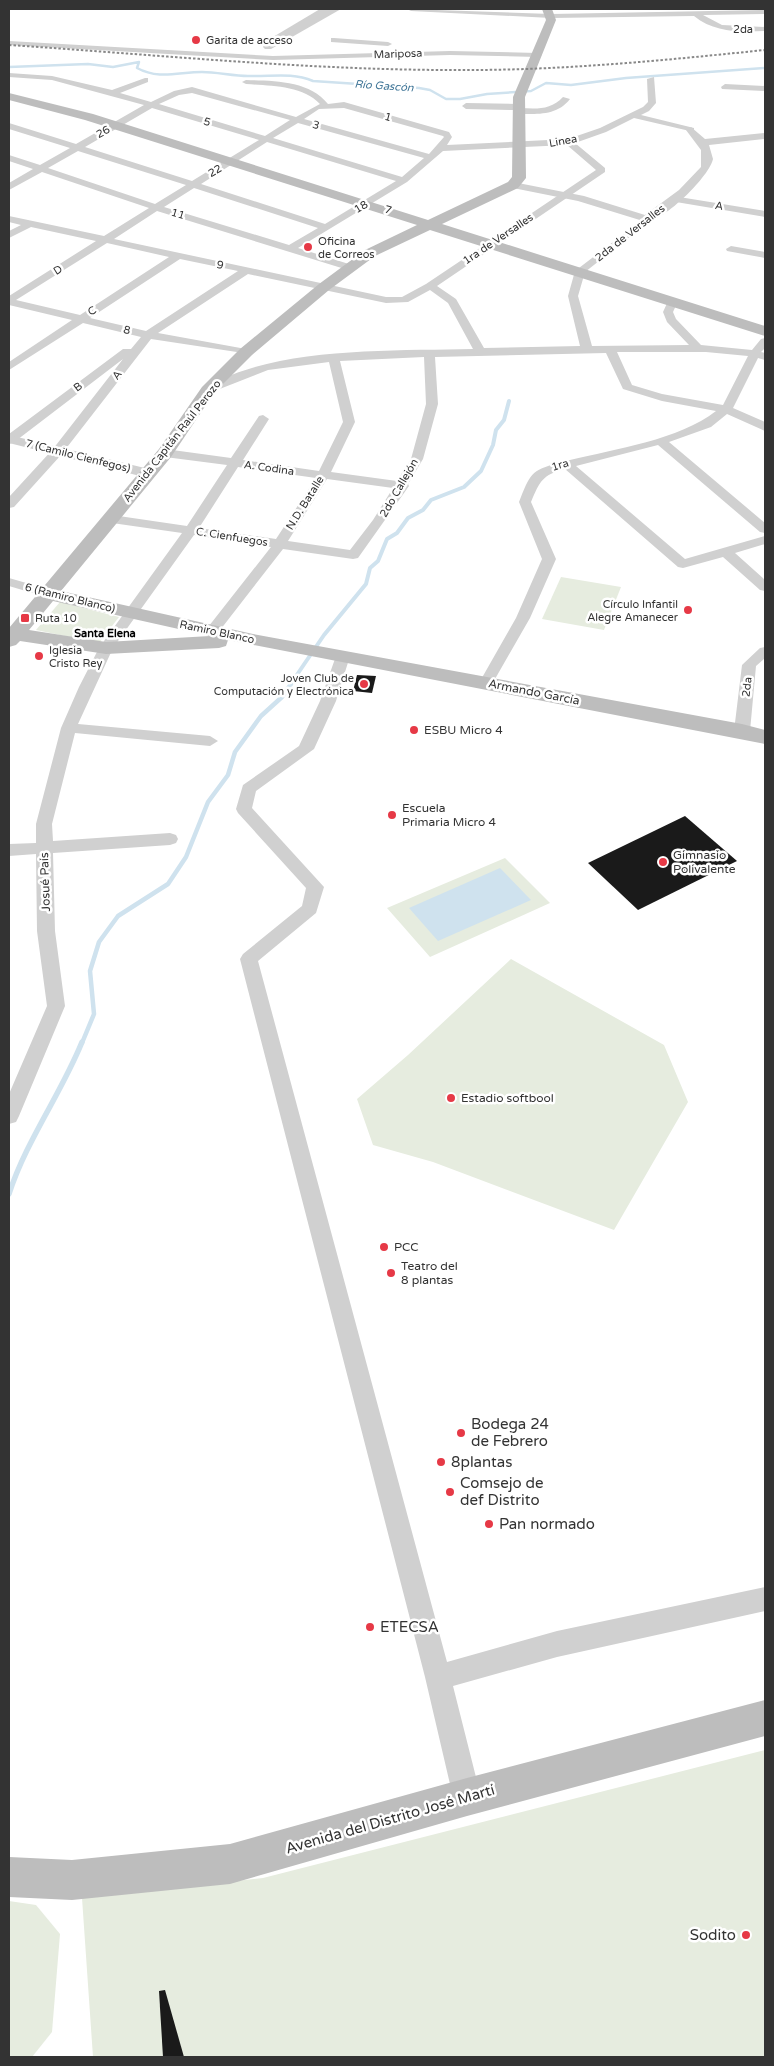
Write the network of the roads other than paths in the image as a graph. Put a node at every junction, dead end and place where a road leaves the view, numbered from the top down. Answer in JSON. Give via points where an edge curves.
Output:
{"nodes":[{"id":1,"x":326,"y":9,"type":"edge"},
{"id":2,"x":337,"y":9,"type":"edge"},
{"id":3,"x":411,"y":9,"type":"edge"},
{"id":4,"x":696,"y":11,"type":"edge"},
{"id":5,"x":549,"y":12,"type":"edge"},
{"id":6,"x":626,"y":12,"type":"edge"},
{"id":7,"x":765,"y":12,"type":"edge"},
{"id":8,"x":720,"y":29,"type":"joint"},
{"id":9,"x":765,"y":29,"type":"edge"},
{"id":10,"x":334,"y":40,"type":"dead end"},
{"id":11,"x":9,"y":43,"type":"edge"},
{"id":12,"x":263,"y":51,"type":"junction"},
{"id":13,"x":421,"y":54,"type":"junction"},
{"id":14,"x":538,"y":55,"type":"junction"},
{"id":15,"x":9,"y":75,"type":"edge"},
{"id":16,"x":651,"y":79,"type":"dead end"},
{"id":17,"x":144,"y":80,"type":"dead end"},
{"id":18,"x":246,"y":82,"type":"dead end"},
{"id":19,"x":724,"y":87,"type":"dead end"},
{"id":20,"x":765,"y":89,"type":"edge"},
{"id":21,"x":202,"y":92,"type":"joint"},
{"id":22,"x":112,"y":93,"type":"junction"},
{"id":23,"x":9,"y":96,"type":"edge"},
{"id":24,"x":566,"y":99,"type":"dead end"},
{"id":25,"x":519,"y":101,"type":"junction"},
{"id":26,"x":324,"y":104,"type":"junction"},
{"id":27,"x":151,"y":105,"type":"junction"},
{"id":28,"x":466,"y":106,"type":"dead end"},
{"id":29,"x":632,"y":115,"type":"junction"},
{"id":30,"x":295,"y":119,"type":"junction"},
{"id":31,"x":114,"y":125,"type":"junction"},
{"id":32,"x":9,"y":126,"type":"edge"},
{"id":33,"x":691,"y":130,"type":"joint"},
{"id":34,"x":765,"y":136,"type":"edge"},
{"id":35,"x":448,"y":138,"type":"joint"},
{"id":36,"x":264,"y":139,"type":"junction"},
{"id":37,"x":569,"y":142,"type":"junction"},
{"id":38,"x":702,"y":142,"type":"junction"},
{"id":39,"x":519,"y":146,"type":"junction"},
{"id":40,"x":75,"y":147,"type":"junction"},
{"id":41,"x":441,"y":148,"type":"junction"},
{"id":42,"x":430,"y":157,"type":"junction"},
{"id":43,"x":9,"y":158,"type":"edge"},
{"id":44,"x":230,"y":162,"type":"junction"},
{"id":45,"x":41,"y":169,"type":"junction"},
{"id":46,"x":404,"y":180,"type":"junction"},
{"id":47,"x":192,"y":185,"type":"junction"},
{"id":48,"x":514,"y":185,"type":"junction"},
{"id":49,"x":9,"y":187,"type":"edge"},
{"id":50,"x":564,"y":195,"type":"junction"},
{"id":51,"x":673,"y":199,"type":"junction"},
{"id":52,"x":367,"y":204,"type":"junction"},
{"id":53,"x":157,"y":208,"type":"junction"},
{"id":54,"x":765,"y":214,"type":"edge"},
{"id":55,"x":9,"y":218,"type":"edge"},
{"id":56,"x":646,"y":220,"type":"junction"},
{"id":57,"x":31,"y":223,"type":"junction"},
{"id":58,"x":430,"y":223,"type":"junction"},
{"id":59,"x":326,"y":227,"type":"junction"},
{"id":60,"x":9,"y":236,"type":"edge"},
{"id":61,"x":107,"y":239,"type":"junction"},
{"id":62,"x":492,"y":243,"type":"junction"},
{"id":63,"x":731,"y":249,"type":"dead end"},
{"id":64,"x":290,"y":250,"type":"junction"},
{"id":65,"x":765,"y":255,"type":"edge"},
{"id":66,"x":177,"y":256,"type":"junction"},
{"id":67,"x":348,"y":267,"type":"junction"},
{"id":68,"x":245,"y":271,"type":"junction"},
{"id":69,"x":580,"y":271,"type":"junction"},
{"id":70,"x":430,"y":286,"type":"junction"},
{"id":71,"x":324,"y":287,"type":"junction"},
{"id":72,"x":9,"y":301,"type":"edge"},
{"id":73,"x":674,"y":301,"type":"junction"},
{"id":74,"x":80,"y":319,"type":"junction"},
{"id":75,"x":765,"y":330,"type":"edge"},
{"id":76,"x":148,"y":335,"type":"junction"},
{"id":77,"x":765,"y":341,"type":"edge"},
{"id":78,"x":610,"y":349,"type":"junction"},
{"id":79,"x":587,"y":350,"type":"junction"},
{"id":80,"x":699,"y":350,"type":"junction"},
{"id":81,"x":246,"y":352,"type":"junction"},
{"id":82,"x":480,"y":352,"type":"junction"},
{"id":83,"x":429,"y":354,"type":"junction"},
{"id":84,"x":760,"y":355,"type":"edge"},
{"id":85,"x":334,"y":358,"type":"junction"},
{"id":86,"x":9,"y":367,"type":"edge"},
{"id":87,"x":208,"y":390,"type":"junction"},
{"id":88,"x":726,"y":408,"type":"junction"},
{"id":89,"x":262,"y":419,"type":"dead end"},
{"id":90,"x":765,"y":427,"type":"edge"},
{"id":91,"x":9,"y":439,"type":"edge"},
{"id":92,"x":660,"y":441,"type":"junction"},
{"id":93,"x":57,"y":452,"type":"junction"},
{"id":94,"x":165,"y":453,"type":"junction"},
{"id":95,"x":565,"y":463,"type":"junction"},
{"id":96,"x":235,"y":464,"type":"junction"},
{"id":97,"x":148,"y":473,"type":"junction"},
{"id":98,"x":322,"y":476,"type":"junction"},
{"id":99,"x":403,"y":486,"type":"junction"},
{"id":100,"x":9,"y":504,"type":"edge"},
{"id":101,"x":112,"y":519,"type":"junction"},
{"id":102,"x":765,"y":529,"type":"edge"},
{"id":103,"x":190,"y":531,"type":"junction"},
{"id":104,"x":765,"y":540,"type":"edge"},
{"id":105,"x":279,"y":545,"type":"junction"},
{"id":106,"x":725,"y":552,"type":"junction"},
{"id":107,"x":352,"y":555,"type":"joint"},
{"id":108,"x":9,"y":582,"type":"edge"},
{"id":109,"x":765,"y":587,"type":"edge"},
{"id":110,"x":49,"y":594,"type":"junction"},
{"id":111,"x":132,"y":614,"type":"junction"},
{"id":112,"x":212,"y":631,"type":"junction"},
{"id":113,"x":11,"y":638,"type":"edge"},
{"id":114,"x":253,"y":640,"type":"junction"},
{"id":115,"x":106,"y":648,"type":"junction"},
{"id":116,"x":303,"y":649,"type":"joint"},
{"id":117,"x":765,"y":651,"type":"edge"},
{"id":118,"x":335,"y":655,"type":"junction"},
{"id":119,"x":486,"y":683,"type":"junction"},
{"id":120,"x":69,"y":728,"type":"junction"},
{"id":121,"x":742,"y":731,"type":"junction"},
{"id":122,"x":765,"y":737,"type":"edge"},
{"id":123,"x":210,"y":741,"type":"dead end"},
{"id":124,"x":170,"y":840,"type":"dead end"},
{"id":125,"x":43,"y":847,"type":"junction"},
{"id":126,"x":9,"y":850,"type":"edge"},
{"id":127,"x":9,"y":1116,"type":"edge"},
{"id":128,"x":765,"y":1599,"type":"edge"},
{"id":129,"x":438,"y":1677,"type":"junction"},
{"id":130,"x":765,"y":1718,"type":"edge"},
{"id":131,"x":467,"y":1797,"type":"junction"},
{"id":132,"x":9,"y":1877,"type":"edge"}],
"edges":[{"from":1,"to":12,"type":"street","via":[[271,42]]},
{"from":2,"to":12,"type":"street"},
{"from":3,"to":5,"type":"street"},
{"from":4,"to":6,"type":"street"},
{"from":4,"to":7,"type":"street"},
{"from":4,"to":8,"type":"street","via":[[702,20]]},
{"from":5,"to":6,"type":"street"},
{"from":5,"to":14,"type":"main road"},
{"from":8,"to":9,"type":"street","name":"2da"},
{"from":10,"to":13,"type":"street","via":[[406,46],[416,48]]},
{"from":11,"to":12,"type":"street","name":"Mariposa"},
{"from":12,"to":13,"type":"street","name":"Mariposa","via":[[273,58]]},
{"from":13,"to":14,"type":"street","name":"Mariposa"},
{"from":14,"to":25,"type":"main road"},
{"from":15,"to":22,"type":"street","name":"5","via":[[52,78]]},
{"from":16,"to":29,"type":"street","name":"Linea","via":[[652,103]]},
{"from":17,"to":22,"type":"street"},
{"from":18,"to":26,"type":"street","via":[[283,84],[317,96]]},
{"from":19,"to":20,"type":"street"},
{"from":21,"to":27,"type":"street","name":"26","via":[[184,91]]},
{"from":21,"to":30,"type":"street","name":"3"},
{"from":22,"to":27,"type":"street","name":"5"},
{"from":23,"to":31,"type":"main road","name":"7"},
{"from":24,"to":25,"type":"street","via":[[558,109]]},
{"from":25,"to":28,"type":"street"},
{"from":25,"to":39,"type":"main road"},
{"from":26,"to":30,"type":"street","name":"22"},
{"from":26,"to":35,"type":"street","name":"1","via":[[344,105],[442,131]]},
{"from":27,"to":31,"type":"street","name":"26"},
{"from":27,"to":36,"type":"street","name":"5"},
{"from":29,"to":33,"type":"street"},
{"from":29,"to":37,"type":"street","name":"Linea"},
{"from":30,"to":36,"type":"street","name":"22"},
{"from":30,"to":42,"type":"street","name":"3"},
{"from":31,"to":40,"type":"street","name":"26"},
{"from":31,"to":44,"type":"main road","name":"7"},
{"from":32,"to":40,"type":"street"},
{"from":33,"to":38,"type":"street"},
{"from":34,"to":38,"type":"street"},
{"from":35,"to":41,"type":"street","name":"18"},
{"from":36,"to":44,"type":"street","name":"22"},
{"from":36,"to":46,"type":"street","name":"5"},
{"from":37,"to":39,"type":"street","name":"Linea"},
{"from":37,"to":50,"type":"street","name":"1ra de Versalles","via":[[602,170]]},
{"from":38,"to":51,"type":"street","name":"2da de Versalles","via":[[709,160],[703,174]]},
{"from":39,"to":41,"type":"street","name":"Linea"},
{"from":39,"to":48,"type":"main road","via":[[519,178]]},
{"from":40,"to":45,"type":"street","name":"26"},
{"from":40,"to":47,"type":"street"},
{"from":41,"to":42,"type":"street","name":"18"},
{"from":42,"to":46,"type":"street","name":"18"},
{"from":43,"to":45,"type":"street","name":"11"},
{"from":44,"to":47,"type":"street","name":"22"},
{"from":44,"to":52,"type":"main road","name":"7"},
{"from":45,"to":49,"type":"street","name":"26"},
{"from":45,"to":53,"type":"street","name":"11"},
{"from":46,"to":52,"type":"street","name":"18"},
{"from":47,"to":53,"type":"street","name":"22"},
{"from":47,"to":59,"type":"street"},
{"from":48,"to":50,"type":"street"},
{"from":48,"to":58,"type":"main road","name":"Avenida Capitán Raúl Perozo"},
{"from":50,"to":56,"type":"street"},
{"from":50,"to":62,"type":"street","name":"1ra de Versalles"},
{"from":51,"to":54,"type":"street","name":"A"},
{"from":51,"to":56,"type":"street","name":"2da de Versalles"},
{"from":52,"to":58,"type":"main road","name":"7"},
{"from":52,"to":59,"type":"street","name":"18"},
{"from":53,"to":61,"type":"street","name":"22"},
{"from":53,"to":64,"type":"street","name":"11"},
{"from":55,"to":57,"type":"street","name":"9"},
{"from":56,"to":69,"type":"street","name":"2da de Versalles"},
{"from":57,"to":60,"type":"street"},
{"from":57,"to":61,"type":"street","name":"9"},
{"from":58,"to":62,"type":"main road","name":"7"},
{"from":58,"to":67,"type":"main road","name":"Avenida Capitán Raúl Perozo"},
{"from":59,"to":64,"type":"street","name":"18"},
{"from":61,"to":66,"type":"street","name":"9"},
{"from":61,"to":72,"type":"street","name":"D"},
{"from":62,"to":69,"type":"main road","name":"7"},
{"from":62,"to":70,"type":"street","name":"1ra de Versalles"},
{"from":63,"to":65,"type":"street"},
{"from":64,"to":67,"type":"street","name":"11"},
{"from":66,"to":68,"type":"street","name":"9"},
{"from":66,"to":74,"type":"street","name":"C"},
{"from":67,"to":71,"type":"main road","name":"Avenida Capitán Raúl Perozo"},
{"from":68,"to":71,"type":"street","name":"9"},
{"from":68,"to":76,"type":"street","name":"A"},
{"from":69,"to":73,"type":"main road","name":"7"},
{"from":69,"to":79,"type":"street","via":[[573,296]]},
{"from":70,"to":71,"type":"street","name":"9","via":[[404,300],[386,300]]},
{"from":70,"to":82,"type":"street","via":[[452,301]]},
{"from":71,"to":81,"type":"main road","name":"Avenida Capitán Raúl Perozo"},
{"from":72,"to":74,"type":"street","name":"8"},
{"from":73,"to":75,"type":"main road","name":"7"},
{"from":73,"to":80,"type":"street","via":[[668,312],[671,320]]},
{"from":74,"to":76,"type":"street","name":"8"},
{"from":74,"to":86,"type":"street","name":"C"},
{"from":76,"to":81,"type":"street","name":"8"},
{"from":76,"to":91,"type":"street","name":"B"},
{"from":76,"to":93,"type":"street","name":"A"},
{"from":77,"to":84,"type":"street","name":"1ra"},
{"from":78,"to":79,"type":"street"},
{"from":78,"to":80,"type":"street"},
{"from":78,"to":88,"type":"street","via":[[627,386],[647,395]]},
{"from":79,"to":82,"type":"street"},
{"from":80,"to":84,"type":"street"},
{"from":81,"to":87,"type":"main road","name":"Avenida Capitán Raúl Perozo"},
{"from":82,"to":83,"type":"street"},
{"from":83,"to":85,"type":"street"},
{"from":83,"to":99,"type":"street","name":"2do Callejón","via":[[432,404],[417,459]]},
{"from":84,"to":88,"type":"street","name":"1ra"},
{"from":85,"to":87,"type":"street","via":[[274,365]]},
{"from":85,"to":98,"type":"street","name":"N.D. Batalle","via":[[349,422]]},
{"from":87,"to":94,"type":"main road","name":"Avenida Capitán Raúl Perozo"},
{"from":88,"to":90,"type":"street"},
{"from":88,"to":92,"type":"street","name":"1ra","via":[[707,424]]},
{"from":89,"to":96,"type":"street"},
{"from":91,"to":93,"type":"street","name":"7 (Camilo Cienfegos)"},
{"from":92,"to":95,"type":"street","name":"1ra"},
{"from":92,"to":102,"type":"street"},
{"from":93,"to":97,"type":"street","name":"7 (Camilo Cienfegos)"},
{"from":93,"to":100,"type":"street","name":"A"},
{"from":94,"to":96,"type":"street","name":"A. Codina"},
{"from":94,"to":97,"type":"main road","name":"Avenida Capitán Raúl Perozo"},
{"from":95,"to":106,"type":"street","via":[[682,564]]},
{"from":95,"to":119,"type":"street","name":"1ra","via":[[543,471],[533,483],[525,502],[549,559],[523,618]]},
{"from":96,"to":98,"type":"street","name":"A. Codina"},
{"from":96,"to":103,"type":"street"},
{"from":97,"to":101,"type":"main road","name":"Avenida Capitán Raúl Perozo"},
{"from":98,"to":99,"type":"street","name":"A. Codina"},
{"from":98,"to":105,"type":"street","name":"N.D. Batalle"},
{"from":99,"to":107,"type":"street","name":"2do Callejón"},
{"from":101,"to":103,"type":"street","name":"C. Cienfuegos"},
{"from":101,"to":110,"type":"main road","name":"Avenida Capitán Raúl Perozo"},
{"from":103,"to":105,"type":"street","name":"C. Cienfuegos"},
{"from":103,"to":111,"type":"street"},
{"from":104,"to":106,"type":"street"},
{"from":105,"to":107,"type":"street","name":"C. Cienfuegos"},
{"from":105,"to":112,"type":"street","name":"N.D. Batalle"},
{"from":106,"to":109,"type":"street"},
{"from":108,"to":110,"type":"street","name":"6 (Ramiro Blanco)"},
{"from":110,"to":111,"type":"main road","name":"6 (Ramiro Blanco)"},
{"from":110,"to":113,"type":"main road","name":"Avenida Capitán Raúl Perozo"},
{"from":111,"to":112,"type":"main road","name":"Ramiro Blanco"},
{"from":111,"to":115,"type":"street","name":"Josué País"},
{"from":112,"to":114,"type":"main road","name":"Ramiro Blanco"},
{"from":113,"to":115,"type":"main road"},
{"from":114,"to":115,"type":"main road"},
{"from":114,"to":116,"type":"main road","name":"Ramiro Blanco"},
{"from":115,"to":120,"type":"street","name":"Josué País"},
{"from":116,"to":118,"type":"main road","name":"Armando García"},
{"from":117,"to":121,"type":"street","name":"2da","via":[[749,665]]},
{"from":118,"to":119,"type":"main road","name":"Armando García"},
{"from":118,"to":129,"type":"street","via":[[328,701],[306,750],[249,789],[244,809],[315,887],[310,909],[249,958]]},
{"from":119,"to":121,"type":"main road","name":"Armando García"},
{"from":120,"to":123,"type":"street"},
{"from":120,"to":125,"type":"street","name":"Josué País","via":[[44,824]]},
{"from":121,"to":122,"type":"main road","name":"Armando García"},
{"from":124,"to":125,"type":"street"},
{"from":125,"to":126,"type":"street"},
{"from":125,"to":127,"type":"street","name":"Josué País","via":[[46,930],[56,1006]]},
{"from":128,"to":129,"type":"street","via":[[557,1644]]},
{"from":129,"to":131,"type":"street"},
{"from":130,"to":131,"type":"main road","name":"Avenida del Distrito José Martí"},
{"from":131,"to":132,"type":"main road","name":"Avenida del Distrito José Martí","via":[[230,1864],[72,1880]]}]}
